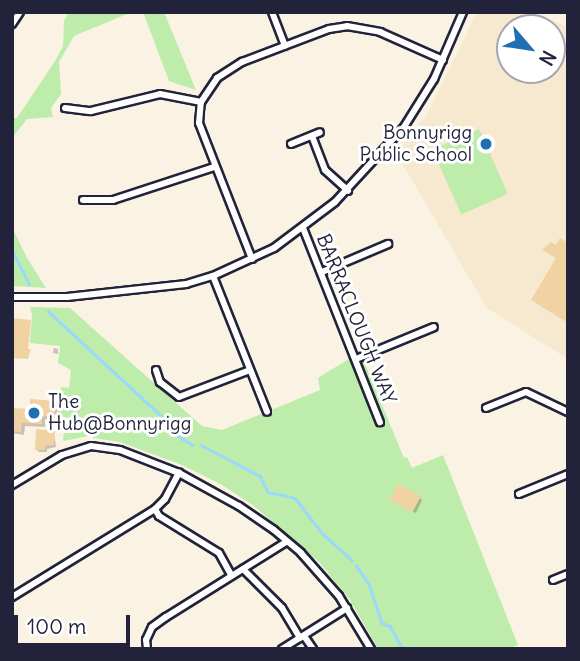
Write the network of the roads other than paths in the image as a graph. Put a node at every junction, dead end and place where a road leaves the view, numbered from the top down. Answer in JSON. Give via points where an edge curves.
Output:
{"nodes":[{"id":1,"x":20,"y":12,"type":"edge"},
{"id":2,"x":272,"y":12,"type":"edge"},
{"id":3,"x":463,"y":12,"type":"edge"},
{"id":4,"x":12,"y":24,"type":"edge"},
{"id":5,"x":285,"y":46,"type":"junction"},
{"id":6,"x":443,"y":60,"type":"junction"},
{"id":7,"x":201,"y":102,"type":"junction"},
{"id":8,"x":65,"y":108,"type":"dead end"},
{"id":9,"x":320,"y":132,"type":"dead end"},
{"id":10,"x":312,"y":136,"type":"junction"},
{"id":11,"x":291,"y":144,"type":"dead end"},
{"id":12,"x":214,"y":167,"type":"junction"},
{"id":13,"x":348,"y":191,"type":"junction"},
{"id":14,"x":83,"y":200,"type":"dead end"},
{"id":15,"x":303,"y":228,"type":"junction"},
{"id":16,"x":388,"y":244,"type":"dead end"},
{"id":17,"x":252,"y":259,"type":"junction"},
{"id":18,"x":322,"y":272,"type":"junction"},
{"id":19,"x":213,"y":276,"type":"junction"},
{"id":20,"x":12,"y":297,"type":"edge"},
{"id":21,"x":434,"y":327,"type":"dead end"},
{"id":22,"x":356,"y":359,"type":"junction"},
{"id":23,"x":156,"y":370,"type":"dead end"},
{"id":24,"x":250,"y":370,"type":"junction"},
{"id":25,"x":486,"y":408,"type":"dead end"},
{"id":26,"x":267,"y":412,"type":"dead end"},
{"id":27,"x":568,"y":412,"type":"edge"},
{"id":28,"x":380,"y":422,"type":"dead end"},
{"id":29,"x":179,"y":473,"type":"junction"},
{"id":30,"x":568,"y":474,"type":"edge"},
{"id":31,"x":12,"y":484,"type":"edge"},
{"id":32,"x":519,"y":494,"type":"dead end"},
{"id":33,"x":155,"y":509,"type":"junction"},
{"id":34,"x":286,"y":542,"type":"junction"},
{"id":35,"x":243,"y":569,"type":"junction"},
{"id":36,"x":568,"y":573,"type":"edge"},
{"id":37,"x":232,"y":576,"type":"junction"},
{"id":38,"x":553,"y":580,"type":"dead end"},
{"id":39,"x":12,"y":597,"type":"edge"},
{"id":40,"x":347,"y":608,"type":"junction"},
{"id":41,"x":302,"y":637,"type":"junction"},
{"id":42,"x":146,"y":649,"type":"edge"},
{"id":43,"x":282,"y":649,"type":"edge"},
{"id":44,"x":313,"y":649,"type":"edge"},
{"id":45,"x":371,"y":649,"type":"edge"}],
"edges":[{"from":1,"to":4,"type":"street"},
{"from":2,"to":5,"type":"street"},
{"from":3,"to":6,"type":"street"},
{"from":5,"to":6,"type":"street","via":[[329,29],[356,26],[389,35]]},
{"from":5,"to":7,"type":"street","via":[[228,69],[209,86]]},
{"from":6,"to":13,"type":"street","via":[[404,127]]},
{"from":7,"to":8,"type":"street","via":[[160,93],[91,111]]},
{"from":7,"to":12,"type":"street","via":[[199,123]]},
{"from":9,"to":10,"type":"street"},
{"from":10,"to":11,"type":"street"},
{"from":10,"to":13,"type":"street","via":[[326,170]]},
{"from":12,"to":14,"type":"street","via":[[113,200]]},
{"from":12,"to":17,"type":"street"},
{"from":13,"to":15,"type":"street"},
{"from":15,"to":17,"type":"street"},
{"from":15,"to":18,"type":"street","name":"BARRACLOUGH WAY"},
{"from":16,"to":18,"type":"street"},
{"from":17,"to":19,"type":"street"},
{"from":18,"to":22,"type":"street","name":"BARRACLOUGH WAY"},
{"from":19,"to":20,"type":"street","via":[[167,287]]},
{"from":19,"to":24,"type":"street"},
{"from":21,"to":22,"type":"street"},
{"from":22,"to":28,"type":"street","name":"BARRACLOUGH WAY"},
{"from":23,"to":24,"type":"street","via":[[160,382],[179,397]]},
{"from":24,"to":26,"type":"street"},
{"from":25,"to":27,"type":"street","via":[[526,392]]},
{"from":29,"to":31,"type":"street","via":[[120,450],[91,446],[62,455]]},
{"from":29,"to":33,"type":"street"},
{"from":29,"to":34,"type":"street","via":[[239,506]]},
{"from":30,"to":32,"type":"street"},
{"from":33,"to":37,"type":"street","via":[[159,516],[215,550]]},
{"from":33,"to":39,"type":"street"},
{"from":34,"to":35,"type":"street"},
{"from":34,"to":40,"type":"street"},
{"from":35,"to":37,"type":"street"},
{"from":35,"to":41,"type":"street","via":[[282,608]]},
{"from":36,"to":38,"type":"street"},
{"from":37,"to":42,"type":"street","via":[[152,627]]},
{"from":40,"to":41,"type":"street"},
{"from":40,"to":45,"type":"street"},
{"from":41,"to":43,"type":"street"},
{"from":41,"to":44,"type":"street"}]}
